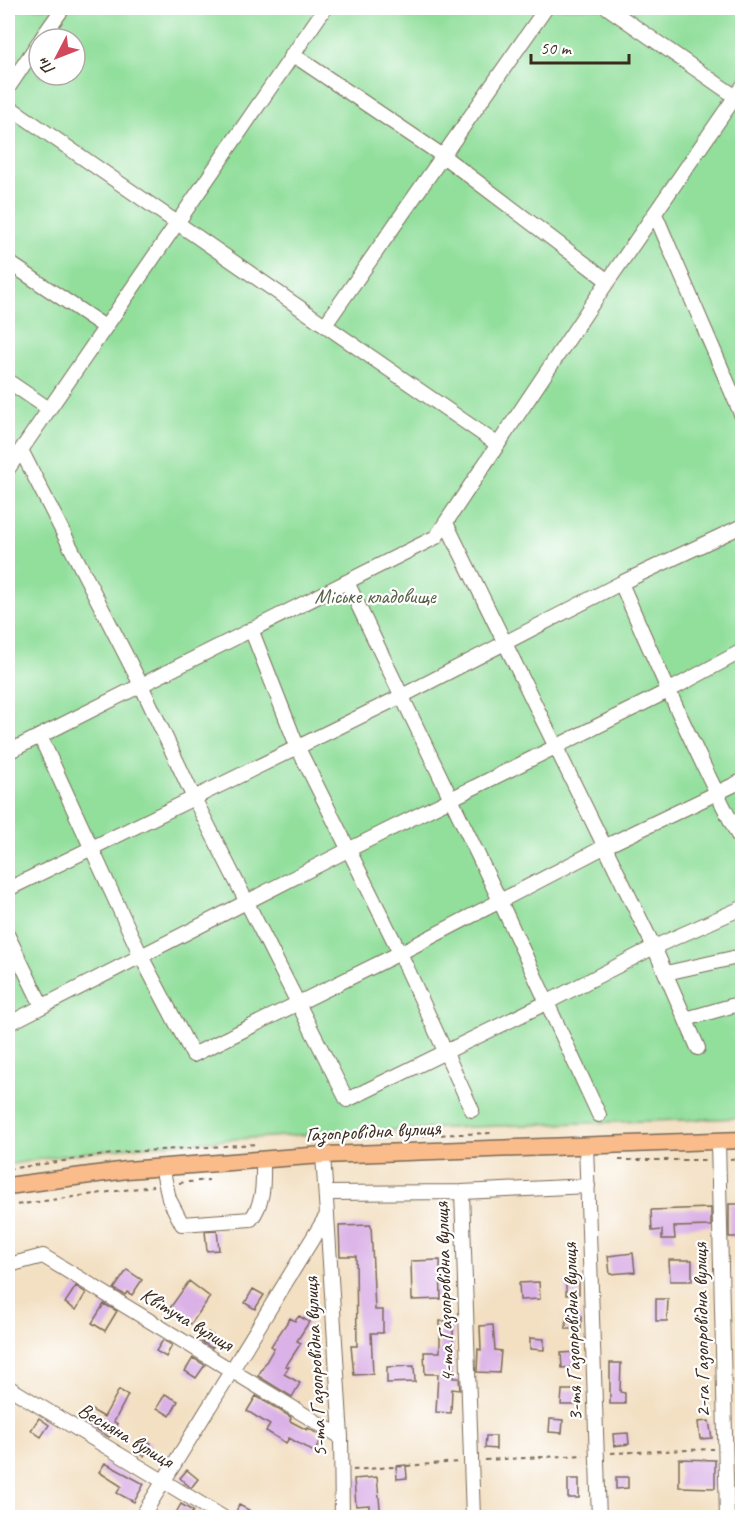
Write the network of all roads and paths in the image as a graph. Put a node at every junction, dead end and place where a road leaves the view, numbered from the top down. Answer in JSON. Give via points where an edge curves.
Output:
{"nodes":[{"id":1,"x":63,"y":8,"type":"edge"},
{"id":2,"x":325,"y":8,"type":"edge"},
{"id":3,"x":546,"y":8,"type":"edge"},
{"id":4,"x":608,"y":8,"type":"edge"},
{"id":5,"x":50,"y":27,"type":"edge"},
{"id":6,"x":292,"y":54,"type":"junction"},
{"id":7,"x":27,"y":60,"type":"edge"},
{"id":8,"x":8,"y":88,"type":"edge"},
{"id":9,"x":739,"y":92,"type":"edge"},
{"id":10,"x":8,"y":106,"type":"edge"},
{"id":11,"x":442,"y":156,"type":"junction"},
{"id":12,"x":656,"y":214,"type":"junction"},
{"id":13,"x":177,"y":223,"type":"junction"},
{"id":14,"x":8,"y":262,"type":"edge"},
{"id":15,"x":608,"y":281,"type":"junction"},
{"id":16,"x":325,"y":325,"type":"junction"},
{"id":17,"x":105,"y":327,"type":"junction"},
{"id":18,"x":8,"y":381,"type":"edge"},
{"id":19,"x":49,"y":409,"type":"junction"},
{"id":20,"x":741,"y":411,"type":"edge"},
{"id":21,"x":497,"y":444,"type":"junction"},
{"id":22,"x":21,"y":450,"type":"junction"},
{"id":23,"x":8,"y":469,"type":"edge"},
{"id":24,"x":446,"y":523,"type":"junction"},
{"id":25,"x":742,"y":526,"type":"edge"},
{"id":26,"x":347,"y":582,"type":"junction"},
{"id":27,"x":621,"y":583,"type":"junction"},
{"id":28,"x":251,"y":629,"type":"junction"},
{"id":29,"x":505,"y":642,"type":"junction"},
{"id":30,"x":742,"y":651,"type":"edge"},
{"id":31,"x":141,"y":685,"type":"junction"},
{"id":32,"x":668,"y":691,"type":"junction"},
{"id":33,"x":402,"y":696,"type":"junction"},
{"id":34,"x":40,"y":736,"type":"junction"},
{"id":35,"x":297,"y":746,"type":"junction"},
{"id":36,"x":557,"y":746,"type":"junction"},
{"id":37,"x":8,"y":752,"type":"edge"},
{"id":38,"x":742,"y":781,"type":"edge"},
{"id":39,"x":716,"y":793,"type":"junction"},
{"id":40,"x":194,"y":798,"type":"junction"},
{"id":41,"x":451,"y":799,"type":"junction"},
{"id":42,"x":742,"y":843,"type":"edge"},
{"id":43,"x":92,"y":847,"type":"junction"},
{"id":44,"x":604,"y":847,"type":"junction"},
{"id":45,"x":348,"y":850,"type":"junction"},
{"id":46,"x":8,"y":890,"type":"edge"},
{"id":47,"x":500,"y":901,"type":"junction"},
{"id":48,"x":247,"y":903,"type":"junction"},
{"id":49,"x":742,"y":908,"type":"edge"},
{"id":50,"x":8,"y":936,"type":"edge"},
{"id":51,"x":654,"y":947,"type":"junction"},
{"id":52,"x":400,"y":953,"type":"junction"},
{"id":53,"x":141,"y":956,"type":"junction"},
{"id":54,"x":742,"y":956,"type":"edge"},
{"id":55,"x":666,"y":973,"type":"junction"},
{"id":56,"x":298,"y":1002,"type":"junction"},
{"id":57,"x":548,"y":1002,"type":"junction"},
{"id":58,"x":742,"y":1003,"type":"edge"},
{"id":59,"x":42,"y":1006,"type":"junction"},
{"id":60,"x":687,"y":1020,"type":"junction"},
{"id":61,"x":8,"y":1024,"type":"edge"},
{"id":62,"x":698,"y":1048,"type":"dead end"},
{"id":63,"x":445,"y":1053,"type":"junction"},
{"id":64,"x":472,"y":1110,"type":"dead end"},
{"id":65,"x":599,"y":1115,"type":"dead end"},
{"id":66,"x":742,"y":1140,"type":"edge"},
{"id":67,"x":718,"y":1141,"type":"junction"},
{"id":68,"x":586,"y":1145,"type":"junction"},
{"id":69,"x":324,"y":1155,"type":"junction"},
{"id":70,"x":742,"y":1158,"type":"edge"},
{"id":71,"x":264,"y":1159,"type":"junction"},
{"id":72,"x":610,"y":1160,"type":"dead end"},
{"id":73,"x":718,"y":1160,"type":"junction"},
{"id":74,"x":162,"y":1167,"type":"junction"},
{"id":75,"x":209,"y":1180,"type":"dead end"},
{"id":76,"x":166,"y":1184,"type":"junction"},
{"id":77,"x":8,"y":1186,"type":"edge"},
{"id":78,"x":588,"y":1186,"type":"junction"},
{"id":79,"x":462,"y":1192,"type":"junction"},
{"id":80,"x":326,"y":1193,"type":"junction"},
{"id":81,"x":8,"y":1206,"type":"edge"},
{"id":82,"x":327,"y":1215,"type":"junction"},
{"id":83,"x":8,"y":1268,"type":"edge"},
{"id":84,"x":232,"y":1371,"type":"junction"},
{"id":85,"x":8,"y":1387,"type":"edge"},
{"id":86,"x":341,"y":1437,"type":"junction"},
{"id":87,"x":725,"y":1448,"type":"junction"},
{"id":88,"x":597,"y":1454,"type":"junction"},
{"id":89,"x":471,"y":1461,"type":"junction"},
{"id":90,"x":341,"y":1471,"type":"junction"},
{"id":91,"x":163,"y":1481,"type":"junction"},
{"id":92,"x":141,"y":1518,"type":"edge"},
{"id":93,"x":224,"y":1518,"type":"edge"},
{"id":94,"x":342,"y":1518,"type":"edge"},
{"id":95,"x":473,"y":1518,"type":"edge"},
{"id":96,"x":599,"y":1518,"type":"edge"},
{"id":97,"x":727,"y":1518,"type":"edge"}],
"edges":[{"from":1,"to":5,"type":"street"},
{"from":2,"to":6,"type":"street"},
{"from":3,"to":11,"type":"street"},
{"from":4,"to":9,"type":"street"},
{"from":6,"to":11,"type":"street"},
{"from":6,"to":13,"type":"street"},
{"from":7,"to":8,"type":"street"},
{"from":9,"to":12,"type":"street"},
{"from":10,"to":13,"type":"street"},
{"from":11,"to":15,"type":"street"},
{"from":11,"to":16,"type":"street"},
{"from":12,"to":15,"type":"street"},
{"from":12,"to":20,"type":"street"},
{"from":13,"to":16,"type":"street"},
{"from":13,"to":17,"type":"street"},
{"from":14,"to":17,"type":"street"},
{"from":15,"to":21,"type":"street"},
{"from":16,"to":21,"type":"street"},
{"from":17,"to":19,"type":"street"},
{"from":18,"to":19,"type":"street"},
{"from":19,"to":22,"type":"street"},
{"from":21,"to":24,"type":"street"},
{"from":22,"to":23,"type":"street"},
{"from":22,"to":31,"type":"street"},
{"from":24,"to":26,"type":"street","via":[[436,537]]},
{"from":24,"to":29,"type":"street"},
{"from":25,"to":27,"type":"street"},
{"from":26,"to":28,"type":"street"},
{"from":26,"to":33,"type":"street"},
{"from":27,"to":29,"type":"street"},
{"from":27,"to":32,"type":"street"},
{"from":28,"to":31,"type":"street"},
{"from":28,"to":35,"type":"street"},
{"from":29,"to":33,"type":"street"},
{"from":29,"to":36,"type":"street"},
{"from":30,"to":32,"type":"street"},
{"from":31,"to":34,"type":"street"},
{"from":31,"to":40,"type":"street"},
{"from":32,"to":36,"type":"street"},
{"from":32,"to":39,"type":"street"},
{"from":33,"to":35,"type":"street"},
{"from":33,"to":41,"type":"street"},
{"from":34,"to":37,"type":"street"},
{"from":34,"to":43,"type":"street"},
{"from":35,"to":40,"type":"street"},
{"from":35,"to":45,"type":"street"},
{"from":36,"to":41,"type":"street"},
{"from":36,"to":44,"type":"street"},
{"from":38,"to":39,"type":"street"},
{"from":39,"to":42,"type":"street"},
{"from":39,"to":44,"type":"street"},
{"from":40,"to":43,"type":"street"},
{"from":40,"to":48,"type":"street"},
{"from":41,"to":45,"type":"street"},
{"from":41,"to":47,"type":"street"},
{"from":43,"to":46,"type":"street"},
{"from":43,"to":53,"type":"street"},
{"from":44,"to":47,"type":"street"},
{"from":44,"to":51,"type":"street"},
{"from":45,"to":48,"type":"street"},
{"from":45,"to":52,"type":"street"},
{"from":47,"to":52,"type":"street"},
{"from":47,"to":57,"type":"street"},
{"from":48,"to":53,"type":"street"},
{"from":48,"to":56,"type":"street"},
{"from":49,"to":51,"type":"street"},
{"from":50,"to":59,"type":"street"},
{"from":51,"to":55,"type":"street"},
{"from":51,"to":57,"type":"street"},
{"from":52,"to":56,"type":"street"},
{"from":52,"to":63,"type":"street"},
{"from":53,"to":56,"type":"street","via":[[193,1055]]},
{"from":53,"to":59,"type":"street"},
{"from":54,"to":55,"type":"street"},
{"from":55,"to":60,"type":"street"},
{"from":56,"to":63,"type":"street","via":[[347,1100]]},
{"from":57,"to":63,"type":"street"},
{"from":57,"to":65,"type":"street"},
{"from":58,"to":60,"type":"street"},
{"from":59,"to":61,"type":"street"},
{"from":60,"to":62,"type":"street"},
{"from":63,"to":64,"type":"street"},
{"from":66,"to":67,"type":"main road","name":"Газопровідна вулиця"},
{"from":67,"to":68,"type":"main road","name":"Газопровідна вулиця"},
{"from":67,"to":73,"type":"street","name":"2-га Газопровідна вулиця"},
{"from":68,"to":69,"type":"main road","name":"Газопровідна вулиця"},
{"from":68,"to":78,"type":"street","name":"3-тя Газопровідна вулиця"},
{"from":69,"to":71,"type":"main road","name":"Газопровідна вулиця"},
{"from":69,"to":80,"type":"street","name":"5-та Газопровідна вулиця"},
{"from":70,"to":73,"type":"path"},
{"from":71,"to":74,"type":"main road","name":"Газопровідна вулиця"},
{"from":71,"to":76,"type":"street","via":[[263,1194],[251,1219],[182,1224]]},
{"from":72,"to":73,"type":"path"},
{"from":73,"to":87,"type":"street","name":"2-га Газопровідна вулиця"},
{"from":74,"to":76,"type":"street"},
{"from":74,"to":77,"type":"main road","name":"Газопровідна вулиця"},
{"from":75,"to":76,"type":"path"},
{"from":76,"to":81,"type":"path"},
{"from":78,"to":79,"type":"street","name":"4-та Газопровідна вулиця"},
{"from":78,"to":88,"type":"street","name":"3-тя Газопровідна вулиця"},
{"from":79,"to":80,"type":"street"},
{"from":79,"to":89,"type":"street","name":"4-та Газопровідна вулиця"},
{"from":80,"to":82,"type":"street","name":"5-та Газопровідна вулиця"},
{"from":82,"to":84,"type":"street"},
{"from":82,"to":86,"type":"street","name":"5-та Газопровідна вулиця"},
{"from":83,"to":84,"type":"street","name":"Квітуча вулиця","via":[[43,1256]]},
{"from":84,"to":86,"type":"street","name":"Квітуча вулиця"},
{"from":84,"to":91,"type":"street"},
{"from":85,"to":91,"type":"street","name":"Весняна вулиця"},
{"from":86,"to":90,"type":"street","name":"5-та Газопровідна вулиця"},
{"from":87,"to":88,"type":"path"},
{"from":87,"to":97,"type":"street","name":"2-га Газопровідна вулиця"},
{"from":88,"to":89,"type":"path"},
{"from":88,"to":96,"type":"street","name":"3-тя Газопровідна вулиця"},
{"from":89,"to":90,"type":"path"},
{"from":89,"to":95,"type":"street","name":"4-та Газопровідна вулиця"},
{"from":90,"to":94,"type":"street","name":"5-та Газопровідна вулиця"},
{"from":91,"to":92,"type":"street"},
{"from":91,"to":93,"type":"street","name":"Весняна вулиця"}]}
